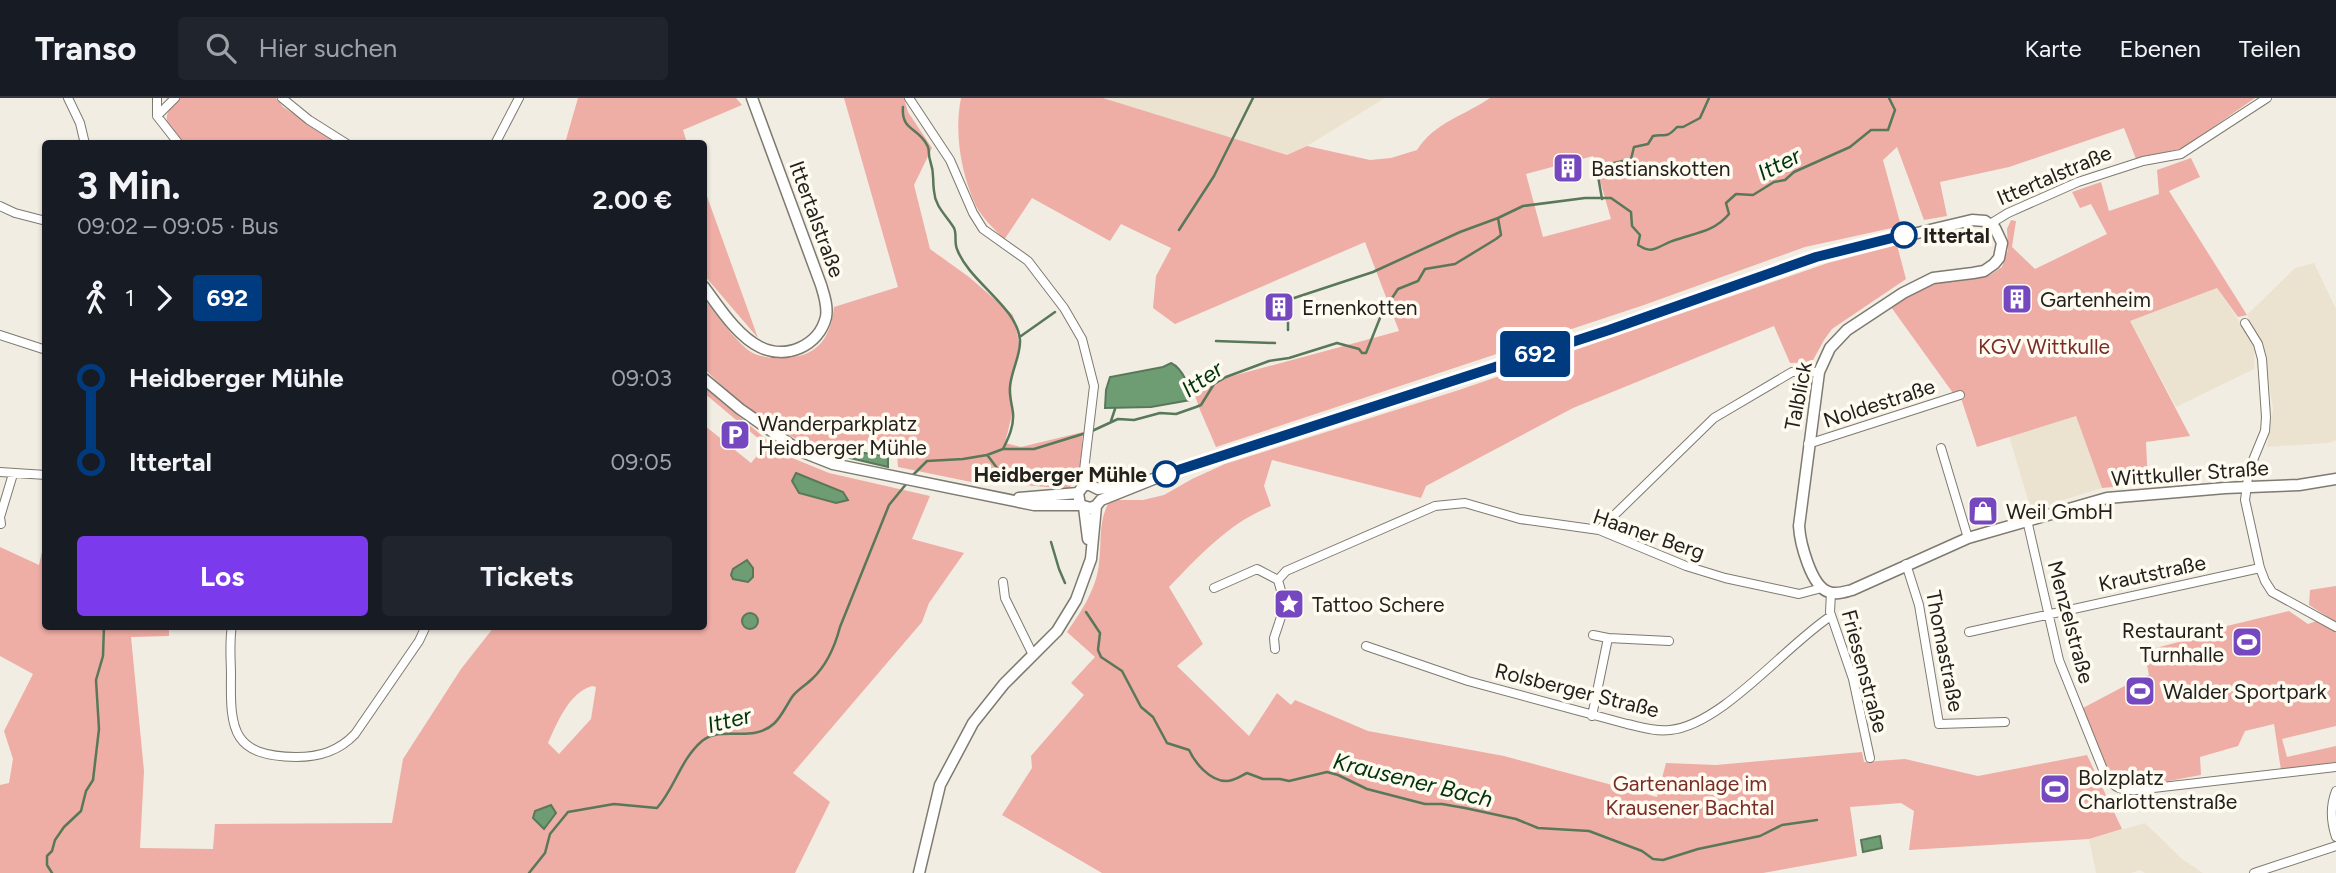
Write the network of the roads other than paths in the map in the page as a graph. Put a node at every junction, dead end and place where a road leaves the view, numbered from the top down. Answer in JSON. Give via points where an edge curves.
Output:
{"nodes":[{"id":1,"x":68,"y":98,"type":"edge"},
{"id":2,"x":157,"y":98,"type":"edge"},
{"id":3,"x":175,"y":98,"type":"edge"},
{"id":4,"x":282,"y":98,"type":"edge"},
{"id":5,"x":519,"y":98,"type":"edge"},
{"id":6,"x":752,"y":98,"type":"edge"},
{"id":7,"x":909,"y":98,"type":"edge"},
{"id":8,"x":2267,"y":98,"type":"edge"},
{"id":9,"x":157,"y":116,"type":"junction"},
{"id":10,"x":84,"y":140,"type":"edge"},
{"id":11,"x":176,"y":140,"type":"edge"},
{"id":12,"x":341,"y":140,"type":"edge"},
{"id":13,"x":497,"y":140,"type":"edge"},
{"id":14,"x":0,"y":206,"type":"edge"},
{"id":15,"x":42,"y":220,"type":"edge"},
{"id":16,"x":1990,"y":224,"type":"junction"},
{"id":17,"x":707,"y":291,"type":"edge"},
{"id":18,"x":2245,"y":323,"type":"dead end"},
{"id":19,"x":0,"y":335,"type":"edge"},
{"id":20,"x":42,"y":349,"type":"edge"},
{"id":21,"x":1819,"y":372,"type":"junction"},
{"id":22,"x":707,"y":382,"type":"edge"},
{"id":23,"x":1960,"y":395,"type":"dead end"},
{"id":24,"x":1808,"y":444,"type":"junction"},
{"id":25,"x":1941,"y":448,"type":"dead end"},
{"id":26,"x":0,"y":472,"type":"edge"},
{"id":27,"x":13,"y":474,"type":"junction"},
{"id":28,"x":42,"y":475,"type":"edge"},
{"id":29,"x":2336,"y":480,"type":"edge"},
{"id":30,"x":2246,"y":487,"type":"junction"},
{"id":31,"x":1089,"y":496,"type":"junction"},
{"id":32,"x":2027,"y":520,"type":"junction"},
{"id":33,"x":1,"y":524,"type":"edge"},
{"id":34,"x":1599,"y":530,"type":"junction"},
{"id":35,"x":1968,"y":538,"type":"junction"},
{"id":36,"x":1906,"y":564,"type":"junction"},
{"id":37,"x":2260,"y":568,"type":"junction"},
{"id":38,"x":1278,"y":580,"type":"junction"},
{"id":39,"x":1003,"y":582,"type":"dead end"},
{"id":40,"x":1214,"y":588,"type":"dead end"},
{"id":41,"x":1826,"y":591,"type":"junction"},
{"id":42,"x":2049,"y":614,"type":"junction"},
{"id":43,"x":1831,"y":616,"type":"junction"},
{"id":44,"x":2336,"y":627,"type":"edge"},
{"id":45,"x":232,"y":630,"type":"edge"},
{"id":46,"x":424,"y":630,"type":"edge"},
{"id":47,"x":1969,"y":632,"type":"dead end"},
{"id":48,"x":1592,"y":635,"type":"dead end"},
{"id":49,"x":1608,"y":638,"type":"junction"},
{"id":50,"x":1669,"y":641,"type":"dead end"},
{"id":51,"x":1366,"y":646,"type":"dead end"},
{"id":52,"x":1275,"y":649,"type":"dead end"},
{"id":53,"x":1033,"y":655,"type":"junction"},
{"id":54,"x":1592,"y":716,"type":"junction"},
{"id":55,"x":2004,"y":722,"type":"dead end"},
{"id":56,"x":1870,"y":758,"type":"dead end"},
{"id":57,"x":2336,"y":767,"type":"edge"},
{"id":58,"x":2336,"y":791,"type":"edge"},
{"id":59,"x":2336,"y":837,"type":"edge"},
{"id":60,"x":2336,"y":846,"type":"edge"},
{"id":61,"x":919,"y":873,"type":"edge"},
{"id":62,"x":2254,"y":873,"type":"edge"}],
"edges":[{"from":1,"to":10,"type":"street"},
{"from":2,"to":9,"type":"street"},
{"from":3,"to":9,"type":"street"},
{"from":4,"to":12,"type":"street"},
{"from":5,"to":13,"type":"street"},
{"from":6,"to":17,"type":"main road","name":"Ittertalstraße","via":[[821,285],[826,316],[813,340],[792,350],[771,351],[740,332]]},
{"from":7,"to":31,"type":"street","via":[[950,160],[983,229],[1028,261],[1076,327],[1094,386],[1086,456]]},
{"from":8,"to":16,"type":"street","name":"Ittertalstraße","via":[[2181,154],[2143,161],[2078,183]]},
{"from":9,"to":11,"type":"street"},
{"from":14,"to":15,"type":"street"},
{"from":16,"to":21,"type":"main road","name":"Talblick","via":[[2001,243],[1994,264],[1984,271],[1933,278],[1903,292],[1847,330],[1830,348]]},
{"from":16,"to":31,"type":"main road","name":"Ittertalstraße","via":[[1972,220],[1816,257],[1609,330]]},
{"from":18,"to":30,"type":"street","via":[[2262,359],[2266,416]]},
{"from":19,"to":20,"type":"street"},
{"from":21,"to":24,"type":"main road","name":"Talblick"},
{"from":21,"to":34,"type":"street","via":[[1792,372],[1714,418]]},
{"from":22,"to":31,"type":"main road","name":"Ittertalstraße","via":[[800,452],[850,468],[1005,498]]},
{"from":23,"to":24,"type":"street","name":"Noldestraße"},
{"from":24,"to":41,"type":"main road","name":"Talblick","via":[[1800,537],[1812,574]]},
{"from":25,"to":35,"type":"street"},
{"from":26,"to":27,"type":"street"},
{"from":27,"to":28,"type":"street"},
{"from":27,"to":33,"type":"street"},
{"from":29,"to":30,"type":"main road","name":"Wittkuller Straße"},
{"from":30,"to":32,"type":"main road","name":"Wittkuller Straße","via":[[2118,496]]},
{"from":30,"to":37,"type":"street","via":[[2246,508]]},
{"from":31,"to":53,"type":"main road","via":[[1091,559],[1083,584],[1067,617]]},
{"from":32,"to":35,"type":"main road","name":"Wittkuller Straße"},
{"from":32,"to":42,"type":"street","name":"Menzelstraße"},
{"from":34,"to":38,"type":"street","name":"Haaner Berg","via":[[1520,519],[1465,503],[1436,506],[1286,571]]},
{"from":34,"to":41,"type":"street","name":"Haaner Berg","via":[[1716,575],[1799,594]]},
{"from":35,"to":36,"type":"main road","name":"Wittkuller Straße"},
{"from":36,"to":41,"type":"main road","name":"Wittkuller Straße","via":[[1852,590]]},
{"from":36,"to":55,"type":"street","name":"Thomastraße","via":[[1919,606],[1938,724]]},
{"from":37,"to":42,"type":"street","name":"Krautstraße"},
{"from":37,"to":44,"type":"street","via":[[2272,592]]},
{"from":38,"to":40,"type":"street","via":[[1257,569]]},
{"from":38,"to":52,"type":"street","via":[[1285,605]]},
{"from":39,"to":53,"type":"street","via":[[1005,598]]},
{"from":41,"to":43,"type":"street","name":"Friesenstraße"},
{"from":42,"to":47,"type":"street","name":"Krautstraße"},
{"from":42,"to":57,"type":"street","name":"Menzelstraße","via":[[2059,660],[2114,787],[2128,791]]},
{"from":43,"to":54,"type":"street","name":"Rolsberger Straße","via":[[1717,710],[1685,727],[1650,730]]},
{"from":43,"to":56,"type":"street","name":"Friesenstraße","via":[[1853,679]]},
{"from":45,"to":46,"type":"street","via":[[230,715],[239,737],[266,755],[305,757],[342,747],[355,734]]},
{"from":48,"to":49,"type":"street"},
{"from":49,"to":50,"type":"street"},
{"from":49,"to":54,"type":"street"},
{"from":51,"to":54,"type":"street","name":"Rolsberger Straße"},
{"from":53,"to":61,"type":"main road","via":[[986,704],[948,768],[937,793]]},
{"from":58,"to":59,"type":"street","via":[[2332,803]]},
{"from":60,"to":62,"type":"street"}]}
